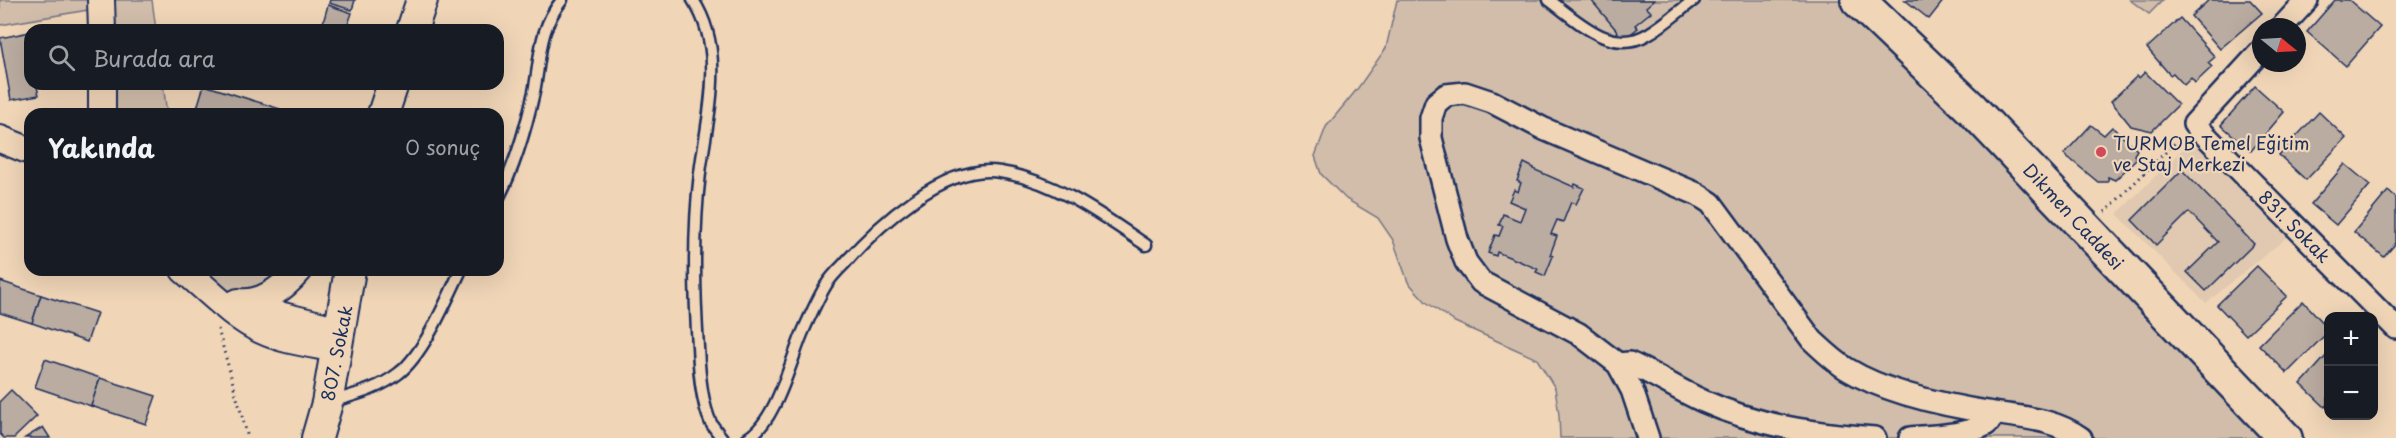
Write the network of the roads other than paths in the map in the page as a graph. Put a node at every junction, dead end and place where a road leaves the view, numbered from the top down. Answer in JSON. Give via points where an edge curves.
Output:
{"nodes":[{"id":1,"x":100,"y":0,"type":"edge"},
{"id":2,"x":422,"y":0,"type":"edge"},
{"id":3,"x":562,"y":0,"type":"edge"},
{"id":4,"x":693,"y":0,"type":"edge"},
{"id":5,"x":1549,"y":0,"type":"edge"},
{"id":6,"x":1694,"y":0,"type":"edge"},
{"id":7,"x":1858,"y":0,"type":"edge"},
{"id":8,"x":2307,"y":0,"type":"edge"},
{"id":9,"x":2291,"y":18,"type":"edge"},
{"id":10,"x":102,"y":24,"type":"edge"},
{"id":11,"x":414,"y":24,"type":"edge"},
{"id":12,"x":2252,"y":61,"type":"edge"},
{"id":13,"x":102,"y":90,"type":"edge"},
{"id":14,"x":391,"y":90,"type":"edge"},
{"id":15,"x":102,"y":108,"type":"edge"},
{"id":16,"x":385,"y":108,"type":"edge"},
{"id":17,"x":0,"y":139,"type":"edge"},
{"id":18,"x":24,"y":149,"type":"edge"},
{"id":19,"x":504,"y":183,"type":"edge"},
{"id":20,"x":1146,"y":245,"type":"dead end"},
{"id":21,"x":189,"y":276,"type":"edge"},
{"id":22,"x":293,"y":276,"type":"edge"},
{"id":23,"x":334,"y":276,"type":"edge"},
{"id":24,"x":348,"y":276,"type":"edge"},
{"id":25,"x":458,"y":276,"type":"edge"},
{"id":26,"x":218,"y":312,"type":"junction"},
{"id":27,"x":2396,"y":328,"type":"edge"},
{"id":28,"x":330,"y":338,"type":"junction"},
{"id":29,"x":1618,"y":364,"type":"junction"},
{"id":30,"x":327,"y":403,"type":"junction"},
{"id":31,"x":1992,"y":413,"type":"junction"},
{"id":32,"x":317,"y":436,"type":"edge"},
{"id":33,"x":2073,"y":437,"type":"edge"},
{"id":34,"x":722,"y":438,"type":"edge"},
{"id":35,"x":748,"y":438,"type":"edge"},
{"id":36,"x":1648,"y":438,"type":"edge"},
{"id":37,"x":1875,"y":438,"type":"edge"},
{"id":38,"x":1910,"y":438,"type":"edge"},
{"id":39,"x":2285,"y":438,"type":"edge"}],
"edges":[{"from":1,"to":10,"type":"street"},
{"from":2,"to":11,"type":"main road"},
{"from":3,"to":19,"type":"lane","via":[[550,15],[540,46],[526,126]]},
{"from":4,"to":34,"type":"lane","via":[[704,17],[711,50],[712,100],[694,233],[695,309],[700,377],[711,422]]},
{"from":5,"to":6,"type":"lane","via":[[1602,37],[1628,42],[1648,34]]},
{"from":7,"to":39,"type":"main road","name":"Dikmen Caddesi","via":[[1972,109]]},
{"from":8,"to":9,"type":"street"},
{"from":12,"to":27,"type":"street","name":"831. Sokak","via":[[2188,130]]},
{"from":13,"to":15,"type":"street"},
{"from":14,"to":16,"type":"main road"},
{"from":17,"to":18,"type":"street"},
{"from":20,"to":35,"type":"lane","via":[[1097,211],[1022,177],[998,171],[976,172],[939,185],[910,202],[866,238],[827,283],[783,386],[765,420]]},
{"from":21,"to":26,"type":"street"},
{"from":22,"to":26,"type":"street","via":[[268,296]]},
{"from":23,"to":28,"type":"main road","name":"807. Sokak"},
{"from":24,"to":28,"type":"main road","name":"807. Sokak"},
{"from":25,"to":30,"type":"lane","via":[[420,348],[400,373],[364,392]]},
{"from":26,"to":28,"type":"street"},
{"from":28,"to":30,"type":"main road","name":"807. Sokak"},
{"from":28,"to":32,"type":"main road","name":"807. Sokak","via":[[311,402]]},
{"from":29,"to":31,"type":"street","via":[[1579,334],[1481,282],[1466,262],[1431,138],[1436,103],[1446,95],[1465,93],[1492,102],[1544,129],[1697,194],[1719,213],[1779,297],[1830,357],[1849,370],[1896,390]]},
{"from":29,"to":36,"type":"street","via":[[1632,390]]},
{"from":29,"to":37,"type":"street","via":[[1629,363],[1700,400],[1754,420],[1807,432]]},
{"from":30,"to":32,"type":"main road","name":"807. Sokak"},
{"from":31,"to":33,"type":"street","via":[[2041,420],[2063,427]]},
{"from":31,"to":38,"type":"street","via":[[1984,425]]}]}
